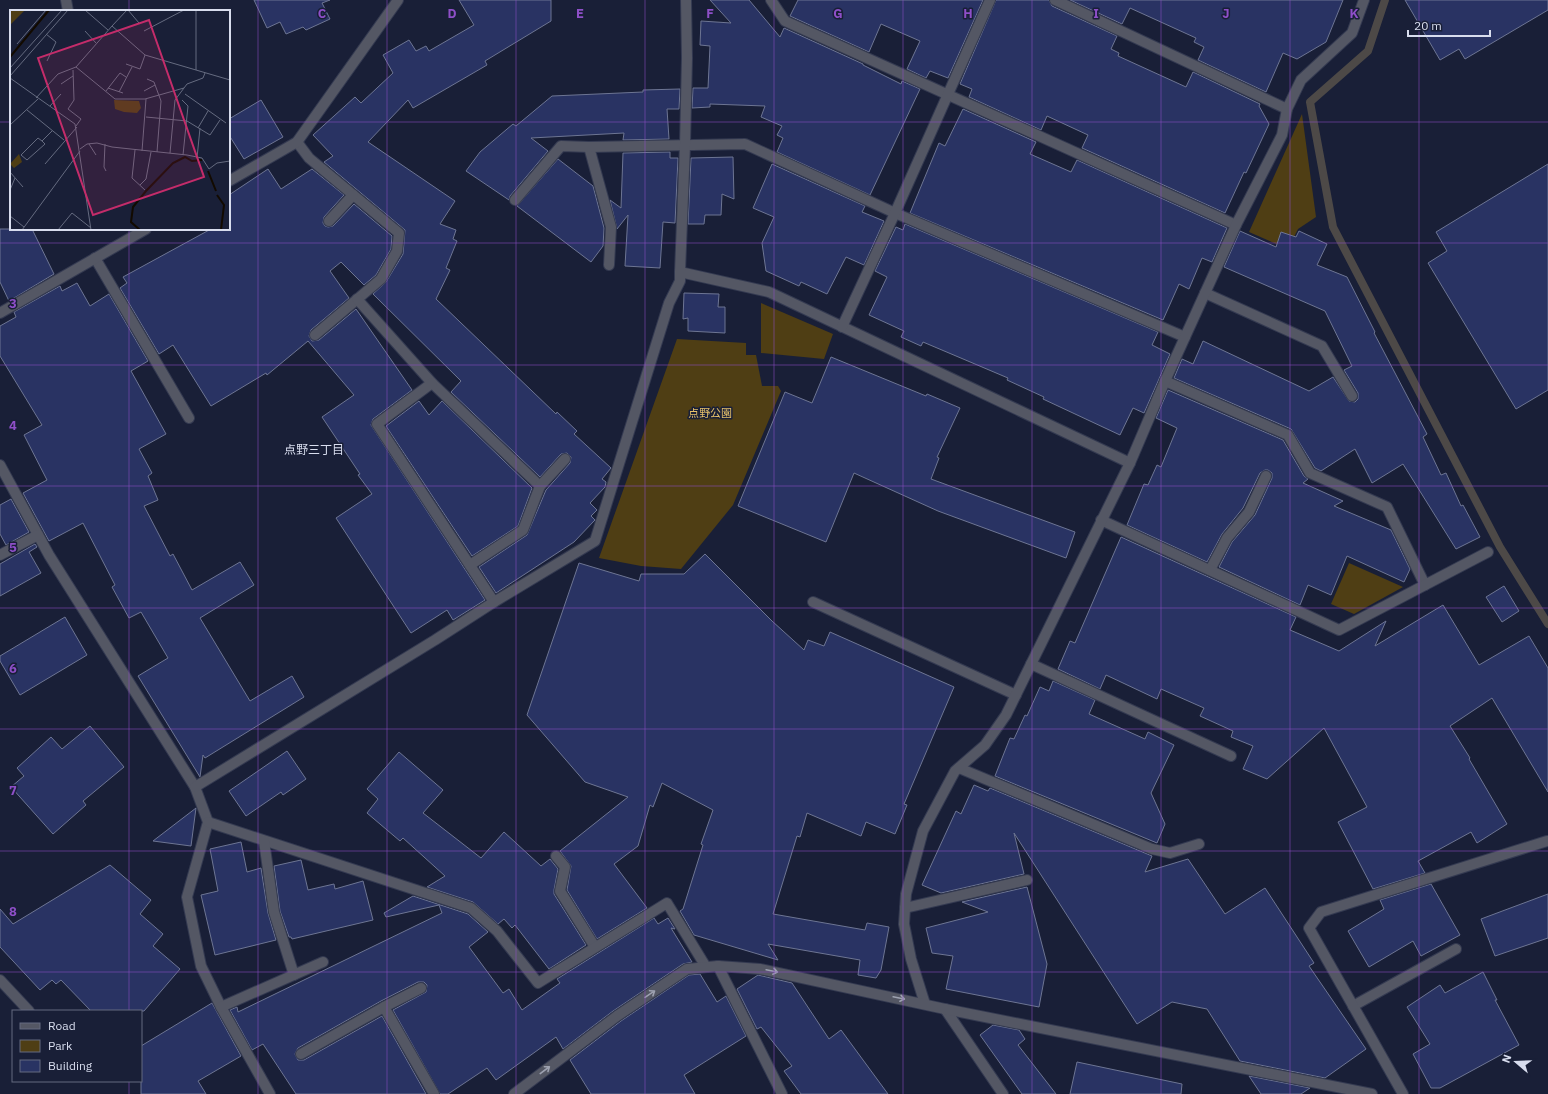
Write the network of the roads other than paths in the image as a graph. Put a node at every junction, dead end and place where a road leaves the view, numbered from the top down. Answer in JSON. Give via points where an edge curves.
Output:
{"nodes":[{"id":1,"x":66,"y":0,"type":"edge"},
{"id":2,"x":398,"y":0,"type":"edge"},
{"id":3,"x":686,"y":0,"type":"edge"},
{"id":4,"x":771,"y":0,"type":"edge"},
{"id":5,"x":990,"y":0,"type":"edge"},
{"id":6,"x":1055,"y":0,"type":"edge"},
{"id":7,"x":1364,"y":0,"type":"edge"},
{"id":8,"x":68,"y":10,"type":"edge"},
{"id":9,"x":947,"y":94,"type":"junction"},
{"id":10,"x":1288,"y":109,"type":"junction"},
{"id":11,"x":297,"y":142,"type":"junction"},
{"id":12,"x":685,"y":145,"type":"junction"},
{"id":13,"x":589,"y":147,"type":"junction"},
{"id":14,"x":230,"y":180,"type":"edge"},
{"id":15,"x":353,"y":196,"type":"junction"},
{"id":16,"x":515,"y":200,"type":"dead end"},
{"id":17,"x":895,"y":213,"type":"junction"},
{"id":18,"x":329,"y":220,"type":"dead end"},
{"id":19,"x":1236,"y":225,"type":"junction"},
{"id":20,"x":144,"y":230,"type":"edge"},
{"id":21,"x":95,"y":258,"type":"junction"},
{"id":22,"x":609,"y":265,"type":"dead end"},
{"id":23,"x":680,"y":272,"type":"junction"},
{"id":24,"x":1205,"y":293,"type":"junction"},
{"id":25,"x":357,"y":299,"type":"junction"},
{"id":26,"x":0,"y":313,"type":"edge"},
{"id":27,"x":842,"y":327,"type":"junction"},
{"id":28,"x":315,"y":335,"type":"dead end"},
{"id":29,"x":1185,"y":337,"type":"junction"},
{"id":30,"x":1165,"y":381,"type":"junction"},
{"id":31,"x":432,"y":383,"type":"junction"},
{"id":32,"x":1352,"y":396,"type":"dead end"},
{"id":33,"x":189,"y":418,"type":"dead end"},
{"id":34,"x":565,"y":459,"type":"dead end"},
{"id":35,"x":1130,"y":463,"type":"junction"},
{"id":36,"x":0,"y":465,"type":"edge"},
{"id":37,"x":1266,"y":476,"type":"dead end"},
{"id":38,"x":540,"y":486,"type":"junction"},
{"id":39,"x":1101,"y":520,"type":"junction"},
{"id":40,"x":38,"y":535,"type":"junction"},
{"id":41,"x":1488,"y":552,"type":"dead end"},
{"id":42,"x":0,"y":555,"type":"edge"},
{"id":43,"x":470,"y":565,"type":"junction"},
{"id":44,"x":1210,"y":570,"type":"junction"},
{"id":45,"x":1425,"y":585,"type":"junction"},
{"id":46,"x":494,"y":602,"type":"junction"},
{"id":47,"x":813,"y":602,"type":"dead end"},
{"id":48,"x":1031,"y":664,"type":"junction"},
{"id":49,"x":1016,"y":695,"type":"junction"},
{"id":50,"x":1231,"y":756,"type":"dead end"},
{"id":51,"x":959,"y":768,"type":"junction"},
{"id":52,"x":195,"y":787,"type":"junction"},
{"id":53,"x":208,"y":822,"type":"junction"},
{"id":54,"x":264,"y":841,"type":"junction"},
{"id":55,"x":1547,"y":841,"type":"edge"},
{"id":56,"x":1199,"y":844,"type":"dead end"},
{"id":57,"x":556,"y":856,"type":"dead end"},
{"id":58,"x":1027,"y":880,"type":"dead end"},
{"id":59,"x":905,"y":908,"type":"junction"},
{"id":60,"x":595,"y":947,"type":"junction"},
{"id":61,"x":1456,"y":949,"type":"dead end"},
{"id":62,"x":323,"y":962,"type":"dead end"},
{"id":63,"x":718,"y":966,"type":"junction"},
{"id":64,"x":706,"y":967,"type":"junction"},
{"id":65,"x":294,"y":975,"type":"junction"},
{"id":66,"x":0,"y":980,"type":"edge"},
{"id":67,"x":421,"y":988,"type":"dead end"},
{"id":68,"x":925,"y":1004,"type":"junction"},
{"id":69,"x":1353,"y":1006,"type":"junction"},
{"id":70,"x":221,"y":1007,"type":"junction"},
{"id":71,"x":384,"y":1007,"type":"junction"},
{"id":72,"x":944,"y":1009,"type":"junction"},
{"id":73,"x":29,"y":1010,"type":"edge"},
{"id":74,"x":301,"y":1054,"type":"dead end"},
{"id":75,"x":270,"y":1094,"type":"edge"},
{"id":76,"x":434,"y":1094,"type":"edge"},
{"id":77,"x":514,"y":1094,"type":"edge"},
{"id":78,"x":782,"y":1094,"type":"edge"},
{"id":79,"x":1003,"y":1094,"type":"edge"},
{"id":80,"x":1372,"y":1094,"type":"edge"},
{"id":81,"x":1403,"y":1094,"type":"edge"}],
"edges":[{"from":1,"to":8,"type":"street"},
{"from":2,"to":11,"type":"street"},
{"from":3,"to":12,"type":"street"},
{"from":4,"to":9,"type":"street","via":[[785,21]]},
{"from":5,"to":9,"type":"street"},
{"from":6,"to":10,"type":"street"},
{"from":7,"to":10,"type":"street","via":[[1352,32],[1301,80]]},
{"from":9,"to":17,"type":"street"},
{"from":9,"to":19,"type":"street"},
{"from":10,"to":19,"type":"street","via":[[1282,135]]},
{"from":11,"to":14,"type":"street"},
{"from":11,"to":15,"type":"street","via":[[309,158]]},
{"from":12,"to":13,"type":"street"},
{"from":12,"to":17,"type":"street","via":[[745,144]]},
{"from":12,"to":23,"type":"street"},
{"from":13,"to":16,"type":"street","via":[[561,146]]},
{"from":13,"to":22,"type":"street","via":[[611,227]]},
{"from":15,"to":18,"type":"street"},
{"from":15,"to":25,"type":"street","via":[[399,233],[397,251],[381,279]]},
{"from":17,"to":27,"type":"street"},
{"from":17,"to":29,"type":"street"},
{"from":19,"to":24,"type":"street"},
{"from":20,"to":21,"type":"street"},
{"from":21,"to":26,"type":"street"},
{"from":21,"to":33,"type":"street"},
{"from":23,"to":27,"type":"street","via":[[770,292]]},
{"from":23,"to":46,"type":"street","via":[[680,281],[669,303],[595,541]]},
{"from":24,"to":29,"type":"street"},
{"from":24,"to":32,"type":"street","via":[[1322,346]]},
{"from":25,"to":28,"type":"street"},
{"from":25,"to":31,"type":"street"},
{"from":27,"to":35,"type":"street"},
{"from":29,"to":30,"type":"street"},
{"from":30,"to":35,"type":"street"},
{"from":30,"to":45,"type":"street","via":[[1288,435],[1310,473],[1387,507]]},
{"from":31,"to":38,"type":"street"},
{"from":31,"to":43,"type":"street","via":[[376,424]]},
{"from":34,"to":38,"type":"street"},
{"from":35,"to":39,"type":"street"},
{"from":36,"to":40,"type":"street"},
{"from":37,"to":44,"type":"street","via":[[1249,512],[1227,538]]},
{"from":38,"to":43,"type":"street","via":[[523,530]]},
{"from":39,"to":44,"type":"street"},
{"from":39,"to":48,"type":"street"},
{"from":40,"to":42,"type":"street"},
{"from":40,"to":52,"type":"street"},
{"from":41,"to":45,"type":"street"},
{"from":43,"to":46,"type":"street"},
{"from":44,"to":45,"type":"street","via":[[1339,630]]},
{"from":46,"to":52,"type":"street"},
{"from":47,"to":49,"type":"street"},
{"from":48,"to":49,"type":"street"},
{"from":48,"to":50,"type":"street"},
{"from":49,"to":51,"type":"street","via":[[985,746]]},
{"from":51,"to":56,"type":"street","via":[[1152,849],[1170,853]]},
{"from":51,"to":59,"type":"street","via":[[923,831],[906,894]]},
{"from":52,"to":53,"type":"street"},
{"from":53,"to":54,"type":"street"},
{"from":53,"to":70,"type":"street","via":[[188,897],[201,966]]},
{"from":54,"to":60,"type":"street","via":[[471,908],[497,931],[538,983]]},
{"from":54,"to":65,"type":"street","via":[[274,912]]},
{"from":55,"to":69,"type":"street","via":[[1321,912],[1309,928]]},
{"from":57,"to":60,"type":"street","via":[[564,866],[560,892]]},
{"from":58,"to":59,"type":"street"},
{"from":59,"to":68,"type":"street","via":[[904,924]]},
{"from":60,"to":64,"type":"street","via":[[667,903]]},
{"from":61,"to":69,"type":"street"},
{"from":62,"to":65,"type":"street"},
{"from":63,"to":64,"type":"street"},
{"from":63,"to":68,"type":"street","one_way":true,"via":[[760,969]]},
{"from":63,"to":78,"type":"street"},
{"from":77,"to":64,"type":"street","one_way":true,"via":[[617,1016],[687,969]]},
{"from":65,"to":70,"type":"street"},
{"from":66,"to":73,"type":"street"},
{"from":67,"to":71,"type":"street"},
{"from":68,"to":72,"type":"street"},
{"from":69,"to":81,"type":"street"},
{"from":70,"to":75,"type":"street"},
{"from":71,"to":74,"type":"street"},
{"from":71,"to":76,"type":"street"},
{"from":72,"to":79,"type":"street"},
{"from":72,"to":80,"type":"street"}]}
